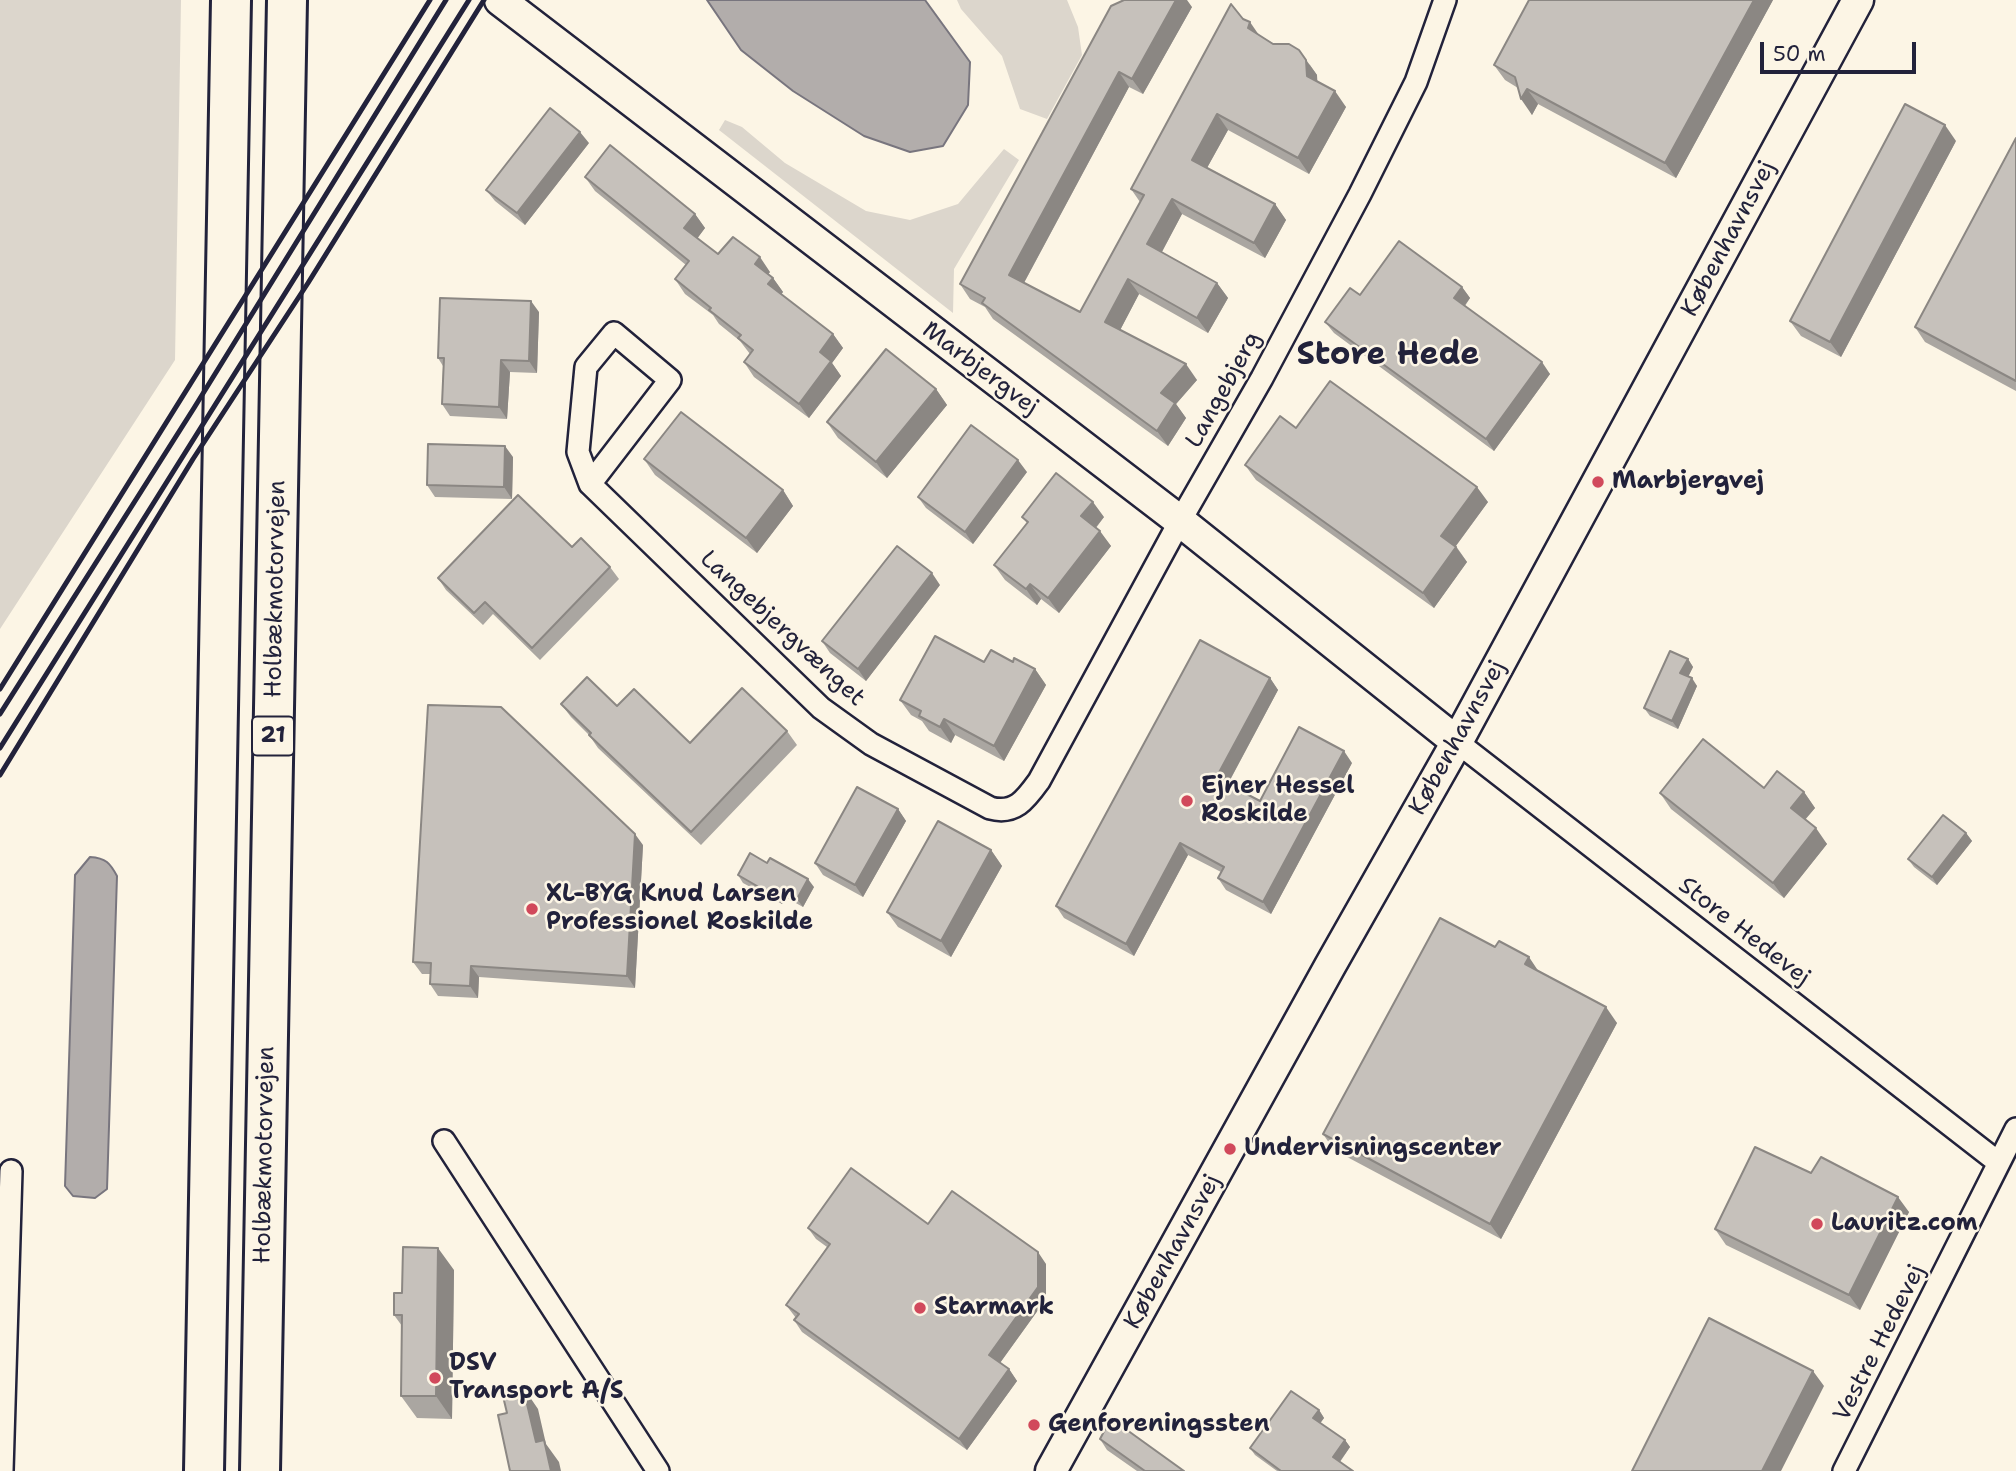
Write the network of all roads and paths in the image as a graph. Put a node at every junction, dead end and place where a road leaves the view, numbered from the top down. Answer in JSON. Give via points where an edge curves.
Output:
{"nodes":[{"id":1,"x":231,"y":0,"type":"edge"},
{"id":2,"x":286,"y":0,"type":"edge"},
{"id":3,"x":500,"y":0,"type":"edge"},
{"id":4,"x":1445,"y":0,"type":"edge"},
{"id":5,"x":1858,"y":0,"type":"edge"},
{"id":6,"x":590,"y":484,"type":"junction"},
{"id":7,"x":1180,"y":521,"type":"junction"},
{"id":8,"x":1457,"y":742,"type":"junction"},
{"id":9,"x":1029,"y":795,"type":"joint"},
{"id":10,"x":2016,"y":1129,"type":"edge"},
{"id":11,"x":444,"y":1141,"type":"dead end"},
{"id":12,"x":1999,"y":1163,"type":"junction"},
{"id":13,"x":11,"y":1171,"type":"dead end"},
{"id":14,"x":2,"y":1471,"type":"edge"},
{"id":15,"x":204,"y":1471,"type":"edge"},
{"id":16,"x":260,"y":1471,"type":"edge"},
{"id":17,"x":657,"y":1471,"type":"edge"},
{"id":18,"x":1051,"y":1471,"type":"edge"},
{"id":19,"x":1844,"y":1471,"type":"edge"}],
"edges":[{"from":1,"to":15,"type":"highway","number":"21"},
{"from":2,"to":16,"type":"highway","name":"Holbækmotorvejen","number":"21"},
{"from":3,"to":7,"type":"main road","name":"Marbjergvej"},
{"from":4,"to":7,"type":"street","name":"Langebjerg","via":[[1416,82],[1360,194]]},
{"from":5,"to":8,"type":"main road","name":"Københavnsvej"},
{"from":6,"to":6,"type":"street","name":"Langebjergvænget","via":[[578,452],[586,367],[614,333],[670,380]]},
{"from":6,"to":9,"type":"street","name":"Langebjergvænget","via":[[821,708],[871,744],[990,808],[1010,810]]},
{"from":7,"to":8,"type":"main road","name":"Marbjergvej"},
{"from":7,"to":9,"type":"street","name":"Langebjerg"},
{"from":8,"to":12,"type":"street","name":"Store Hedevej"},
{"from":8,"to":18,"type":"main road","name":"Københavnsvej"},
{"from":10,"to":12,"type":"street","name":"Vestre Hedevej"},
{"from":11,"to":17,"type":"street"},
{"from":12,"to":19,"type":"street","name":"Vestre Hedevej"},
{"from":13,"to":14,"type":"street"}]}
